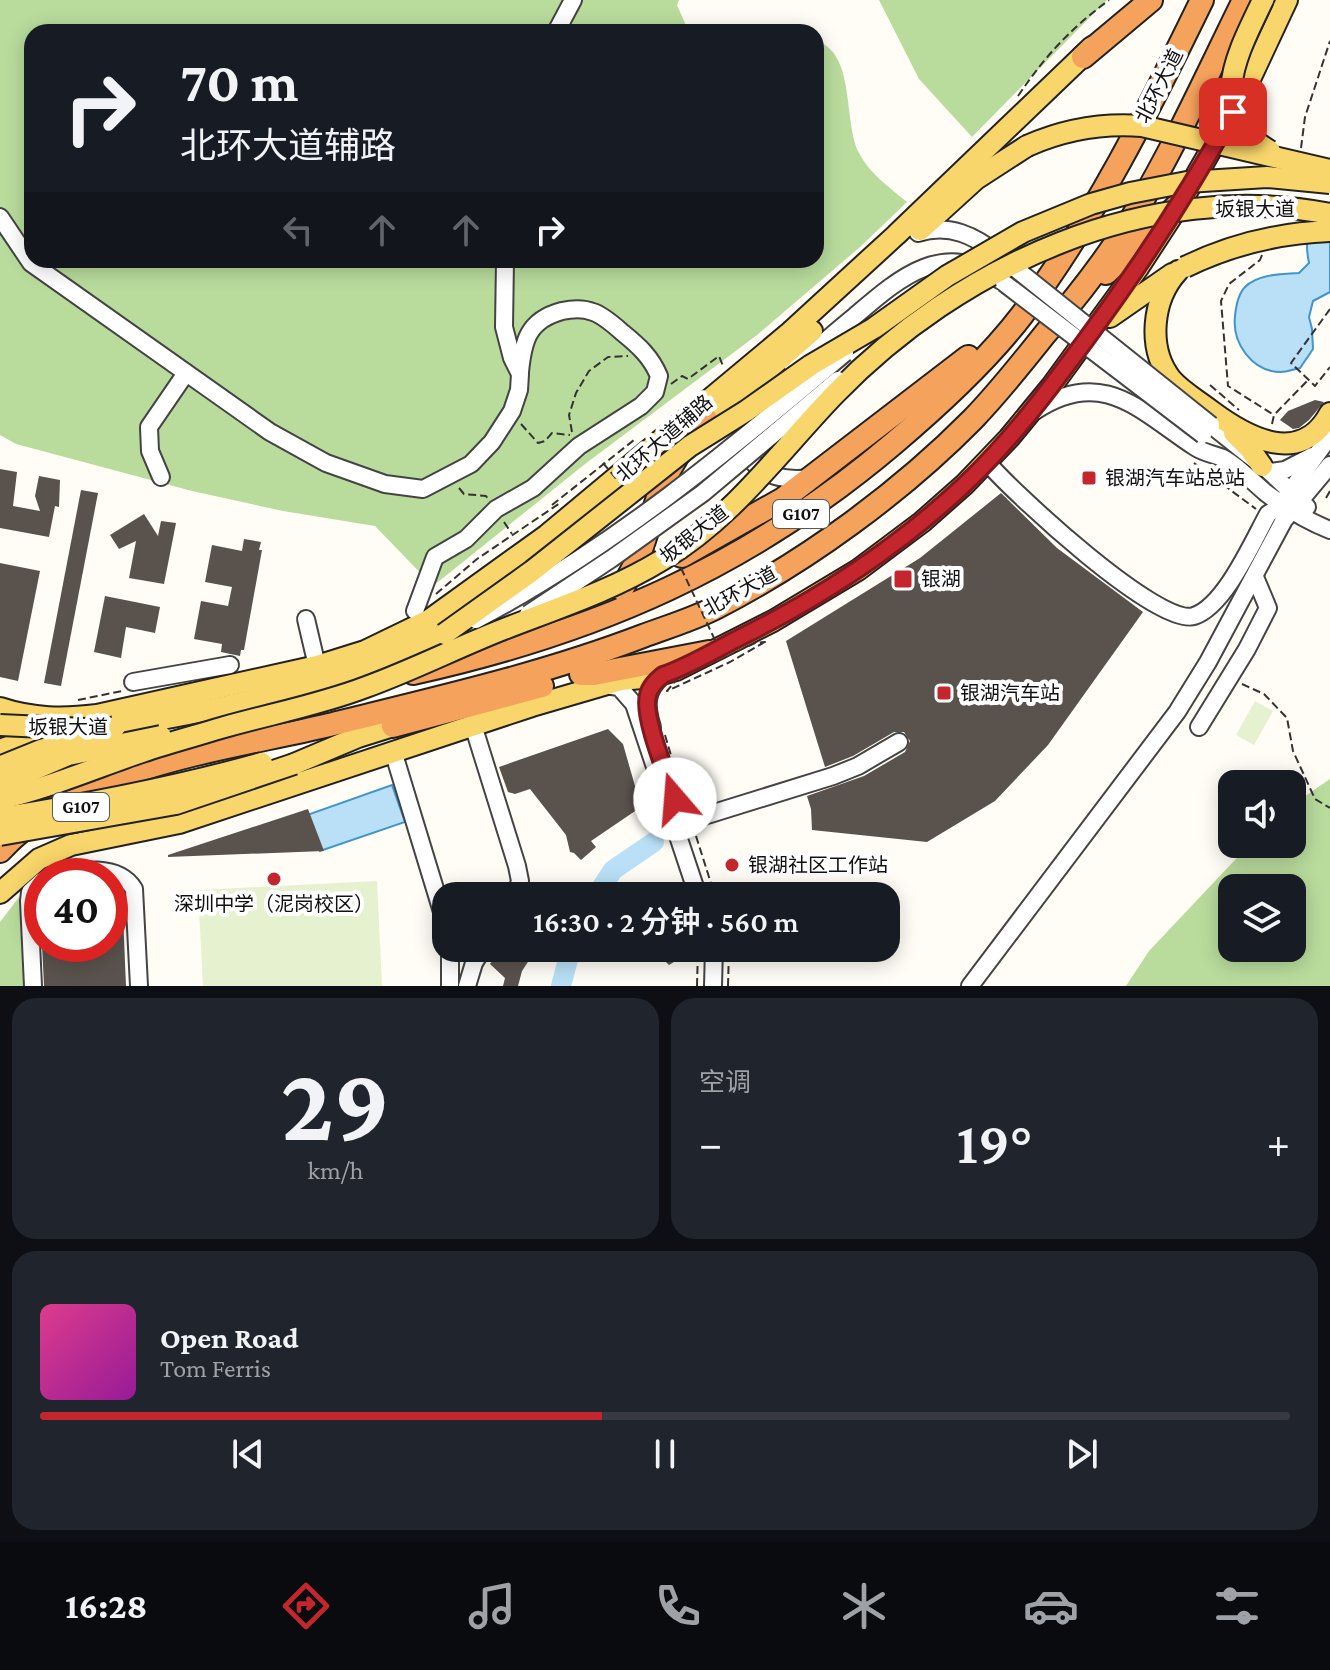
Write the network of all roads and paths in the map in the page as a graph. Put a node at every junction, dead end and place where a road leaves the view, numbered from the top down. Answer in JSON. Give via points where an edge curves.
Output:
{"nodes":[{"id":1,"x":573,"y":0,"type":"edge"},
{"id":2,"x":1109,"y":0,"type":"edge"},
{"id":3,"x":1136,"y":0,"type":"edge"},
{"id":4,"x":1151,"y":0,"type":"edge"},
{"id":5,"x":1202,"y":0,"type":"edge"},
{"id":6,"x":1244,"y":0,"type":"edge"},
{"id":7,"x":1263,"y":0,"type":"edge"},
{"id":8,"x":1287,"y":0,"type":"edge"},
{"id":9,"x":560,"y":24,"type":"edge"},
{"id":10,"x":1083,"y":57,"type":"junction"},
{"id":11,"x":1015,"y":100,"type":"dead end"},
{"id":12,"x":1281,"y":157,"type":"junction"},
{"id":13,"x":1330,"y":170,"type":"edge"},
{"id":14,"x":1330,"y":183,"type":"edge"},
{"id":15,"x":1181,"y":202,"type":"junction"},
{"id":16,"x":1330,"y":214,"type":"edge"},
{"id":17,"x":0,"y":217,"type":"edge"},
{"id":18,"x":1330,"y":231,"type":"edge"},
{"id":19,"x":918,"y":233,"type":"junction"},
{"id":20,"x":24,"y":253,"type":"edge"},
{"id":21,"x":38,"y":268,"type":"edge"},
{"id":22,"x":505,"y":268,"type":"edge"},
{"id":23,"x":1181,"y":269,"type":"junction"},
{"id":24,"x":1330,"y":309,"type":"edge"},
{"id":25,"x":1065,"y":312,"type":"junction"},
{"id":26,"x":1020,"y":317,"type":"junction"},
{"id":27,"x":1094,"y":329,"type":"junction"},
{"id":28,"x":879,"y":338,"type":"junction"},
{"id":29,"x":653,"y":362,"type":"junction"},
{"id":30,"x":724,"y":370,"type":"dead end"},
{"id":31,"x":1329,"y":370,"type":"edge"},
{"id":32,"x":186,"y":373,"type":"junction"},
{"id":33,"x":520,"y":374,"type":"junction"},
{"id":34,"x":1308,"y":379,"type":"junction"},
{"id":35,"x":1210,"y":385,"type":"dead end"},
{"id":36,"x":1228,"y":386,"type":"dead end"},
{"id":37,"x":655,"y":392,"type":"junction"},
{"id":38,"x":512,"y":411,"type":"junction"},
{"id":39,"x":1242,"y":412,"type":"dead end"},
{"id":40,"x":1330,"y":413,"type":"edge"},
{"id":41,"x":1274,"y":415,"type":"junction"},
{"id":42,"x":1027,"y":417,"type":"junction"},
{"id":43,"x":706,"y":419,"type":"junction"},
{"id":44,"x":1209,"y":424,"type":"junction"},
{"id":45,"x":1271,"y":432,"type":"dead end"},
{"id":46,"x":1330,"y":436,"type":"edge"},
{"id":47,"x":631,"y":441,"type":"dead end"},
{"id":48,"x":1223,"y":458,"type":"junction"},
{"id":49,"x":1189,"y":459,"type":"dead end"},
{"id":50,"x":1324,"y":459,"type":"edge"},
{"id":51,"x":987,"y":462,"type":"junction"},
{"id":52,"x":1266,"y":469,"type":"junction"},
{"id":53,"x":818,"y":474,"type":"junction"},
{"id":54,"x":161,"y":477,"type":"dead end"},
{"id":55,"x":451,"y":477,"type":"junction"},
{"id":56,"x":608,"y":486,"type":"junction"},
{"id":57,"x":1330,"y":491,"type":"edge"},
{"id":58,"x":1326,"y":498,"type":"dead end"},
{"id":59,"x":1290,"y":502,"type":"junction"},
{"id":60,"x":548,"y":509,"type":"dead end"},
{"id":61,"x":1257,"y":510,"type":"dead end"},
{"id":62,"x":500,"y":516,"type":"junction"},
{"id":63,"x":1330,"y":523,"type":"edge"},
{"id":64,"x":1330,"y":530,"type":"edge"},
{"id":65,"x":512,"y":535,"type":"dead end"},
{"id":66,"x":679,"y":563,"type":"dead end"},
{"id":67,"x":1259,"y":569,"type":"junction"},
{"id":68,"x":622,"y":590,"type":"junction"},
{"id":69,"x":714,"y":609,"type":"junction"},
{"id":70,"x":415,"y":611,"type":"dead end"},
{"id":71,"x":306,"y":619,"type":"dead end"},
{"id":72,"x":499,"y":631,"type":"junction"},
{"id":73,"x":536,"y":641,"type":"junction"},
{"id":74,"x":716,"y":654,"type":"junction"},
{"id":75,"x":230,"y":665,"type":"dead end"},
{"id":76,"x":317,"y":666,"type":"junction"},
{"id":77,"x":581,"y":674,"type":"junction"},
{"id":78,"x":177,"y":675,"type":"junction"},
{"id":79,"x":133,"y":685,"type":"joint"},
{"id":80,"x":602,"y":685,"type":"junction"},
{"id":81,"x":665,"y":686,"type":"junction"},
{"id":82,"x":1254,"y":688,"type":"dead end"},
{"id":83,"x":182,"y":697,"type":"junction"},
{"id":84,"x":75,"y":700,"type":"dead end"},
{"id":85,"x":0,"y":708,"type":"edge"},
{"id":86,"x":106,"y":721,"type":"junction"},
{"id":87,"x":0,"y":725,"type":"edge"},
{"id":88,"x":473,"y":725,"type":"junction"},
{"id":89,"x":393,"y":726,"type":"joint"},
{"id":90,"x":224,"y":727,"type":"junction"},
{"id":91,"x":1199,"y":727,"type":"dead end"},
{"id":92,"x":664,"y":732,"type":"dead end"},
{"id":93,"x":899,"y":742,"type":"dead end"},
{"id":94,"x":0,"y":750,"type":"edge"},
{"id":95,"x":293,"y":759,"type":"junction"},
{"id":96,"x":396,"y":761,"type":"junction"},
{"id":97,"x":171,"y":762,"type":"junction"},
{"id":98,"x":0,"y":767,"type":"edge"},
{"id":99,"x":0,"y":784,"type":"edge"},
{"id":100,"x":0,"y":799,"type":"edge"},
{"id":101,"x":1330,"y":808,"type":"edge"},
{"id":102,"x":681,"y":818,"type":"junction"},
{"id":103,"x":0,"y":819,"type":"edge"},
{"id":104,"x":0,"y":835,"type":"edge"},
{"id":105,"x":696,"y":836,"type":"dead end"},
{"id":106,"x":0,"y":851,"type":"edge"},
{"id":107,"x":0,"y":866,"type":"edge"},
{"id":108,"x":128,"y":880,"type":"edge"},
{"id":109,"x":433,"y":882,"type":"edge"},
{"id":110,"x":520,"y":882,"type":"edge"},
{"id":111,"x":695,"y":882,"type":"edge"},
{"id":112,"x":702,"y":882,"type":"edge"},
{"id":113,"x":711,"y":882,"type":"edge"},
{"id":114,"x":0,"y":893,"type":"edge"},
{"id":115,"x":32,"y":962,"type":"edge"},
{"id":116,"x":450,"y":962,"type":"edge"},
{"id":117,"x":475,"y":962,"type":"edge"},
{"id":118,"x":698,"y":962,"type":"edge"},
{"id":119,"x":714,"y":962,"type":"edge"},
{"id":120,"x":721,"y":962,"type":"edge"},
{"id":121,"x":729,"y":962,"type":"edge"},
{"id":122,"x":33,"y":986,"type":"edge"},
{"id":123,"x":139,"y":986,"type":"edge"},
{"id":124,"x":450,"y":986,"type":"edge"},
{"id":125,"x":467,"y":986,"type":"edge"},
{"id":126,"x":697,"y":986,"type":"edge"},
{"id":127,"x":713,"y":986,"type":"edge"},
{"id":128,"x":721,"y":986,"type":"edge"},
{"id":129,"x":728,"y":986,"type":"edge"},
{"id":130,"x":970,"y":986,"type":"edge"}],
"edges":[{"from":1,"to":9,"type":"street"},
{"from":2,"to":11,"type":"path","via":[[1043,59]]},
{"from":3,"to":10,"type":"main road","name":"北环大道辅路"},
{"from":4,"to":10,"type":"highway"},
{"from":5,"to":26,"type":"highway","name":"北环大道","number":"G107","via":[[1111,177]]},
{"from":6,"to":25,"type":"highway","name":"北环大道","number":"G107","via":[[1134,215]]},
{"from":7,"to":12,"type":"main road","bridge":true,"via":[[1237,59],[1232,101],[1246,132]]},
{"from":8,"to":15,"type":"main road","via":[[1243,94]]},
{"from":10,"to":56,"type":"main road","name":"北环大道辅路","via":[[833,293]]},
{"from":12,"to":13,"type":"main road","bridge":true},
{"from":12,"to":19,"type":"main road","bridge":true,"via":[[1169,131],[1128,125],[1084,128],[1027,146],[976,179]]},
{"from":14,"to":28,"type":"main road","name":"坂银大道","bridge":true,"via":[[1214,179],[1091,204],[976,258]]},
{"from":15,"to":25,"type":"highway"},
{"from":15,"to":27,"type":"main road"},
{"from":16,"to":28,"type":"main road","name":"坂银大道","bridge":true,"via":[[1225,208],[1101,228],[1049,247]]},
{"from":17,"to":20,"type":"street"},
{"from":18,"to":23,"type":"main road","bridge":true,"via":[[1255,242]]},
{"from":19,"to":43,"type":"main road","via":[[774,365]]},
{"from":19,"to":44,"type":"street","bridge":true,"via":[[959,231],[985,244]]},
{"from":21,"to":32,"type":"street"},
{"from":22,"to":33,"type":"street","via":[[504,327]]},
{"from":23,"to":27,"type":"main road"},
{"from":23,"to":44,"type":"main road","via":[[1165,290],[1157,316],[1158,353],[1166,371]]},
{"from":24,"to":34,"type":"path","via":[[1291,363]]},
{"from":25,"to":69,"type":"highway","name":"北环大道","number":"G107","via":[[983,408],[919,468],[813,549]]},
{"from":26,"to":53,"type":"highway"},
{"from":26,"to":73,"type":"highway","name":"北环大道","number":"G107","via":[[923,419],[832,494],[675,587]]},
{"from":27,"to":42,"type":"main road"},
{"from":28,"to":72,"type":"street","bridge":true,"via":[[703,493]]},
{"from":28,"to":72,"type":"main road","name":"坂银大道","bridge":true,"via":[[742,495],[681,548],[593,594]]},
{"from":28,"to":86,"type":"main road","name":"坂银大道","bridge":true,"via":[[811,365],[690,446],[444,634],[285,693],[192,714]]},
{"from":29,"to":33,"type":"street","via":[[593,312],[572,309],[545,315],[530,331]]},
{"from":29,"to":37,"type":"street","via":[[659,376]]},
{"from":29,"to":38,"type":"path","via":[[608,357],[589,371],[569,415],[575,438],[552,433],[538,443]]},
{"from":30,"to":37,"type":"path","via":[[719,356],[688,379],[682,376],[658,395]]},
{"from":31,"to":34,"type":"path","via":[[1315,386]]},
{"from":32,"to":54,"type":"street","via":[[149,427],[150,451]]},
{"from":32,"to":55,"type":"street","via":[[270,432],[326,463],[385,484],[423,489]]},
{"from":33,"to":38,"type":"street"},
{"from":34,"to":41,"type":"path"},
{"from":35,"to":39,"type":"path"},
{"from":36,"to":41,"type":"path"},
{"from":37,"to":62,"type":"street","via":[[579,446]]},
{"from":38,"to":55,"type":"street","via":[[492,442]]},
{"from":40,"to":44,"type":"main road","via":[[1309,437],[1278,443]]},
{"from":41,"to":45,"type":"path"},
{"from":42,"to":48,"type":"street","via":[[1067,396],[1114,396],[1135,404],[1206,454]]},
{"from":42,"to":51,"type":"main road"},
{"from":43,"to":56,"type":"main road"},
{"from":43,"to":68,"type":"highway","via":[[664,479]]},
{"from":44,"to":48,"type":"street"},
{"from":44,"to":52,"type":"main road","via":[[1250,449]]},
{"from":44,"to":53,"type":"street","bridge":true,"via":[[987,271],[960,262],[936,264],[894,282],[758,401],[743,437],[748,455],[782,478]]},
{"from":46,"to":50,"type":"street"},
{"from":47,"to":60,"type":"path"},
{"from":48,"to":59,"type":"street"},
{"from":49,"to":61,"type":"path"},
{"from":50,"to":52,"type":"street"},
{"from":50,"to":59,"type":"street"},
{"from":51,"to":59,"type":"street","via":[[1069,541],[1151,601],[1185,617],[1215,603],[1268,514]]},
{"from":51,"to":74,"type":"main road","via":[[922,522],[858,570]]},
{"from":52,"to":59,"type":"street"},
{"from":53,"to":68,"type":"highway"},
{"from":55,"to":62,"type":"path","via":[[464,494],[486,496]]},
{"from":56,"to":76,"type":"main road","name":"北环大道辅路","via":[[429,620]]},
{"from":57,"to":58,"type":"path"},
{"from":59,"to":63,"type":"street"},
{"from":59,"to":64,"type":"street"},
{"from":59,"to":67,"type":"street"},
{"from":62,"to":65,"type":"path"},
{"from":62,"to":70,"type":"street","via":[[435,557]]},
{"from":66,"to":74,"type":"path","bridge":true},
{"from":67,"to":91,"type":"street","via":[[1268,608]]},
{"from":67,"to":130,"type":"street","via":[[1177,712]]},
{"from":68,"to":73,"type":"highway","via":[[572,615]]},
{"from":69,"to":77,"type":"highway","via":[[667,639]]},
{"from":69,"to":97,"type":"highway","name":"北环大道","number":"G107","via":[[541,671]]},
{"from":71,"to":76,"type":"street"},
{"from":72,"to":90,"type":"main road","name":"坂银大道","bridge":true,"via":[[368,687]]},
{"from":73,"to":103,"type":"highway","name":"北环大道","number":"G107","bridge":true,"via":[[241,716],[116,757],[60,781]]},
{"from":74,"to":77,"type":"highway"},
{"from":74,"to":81,"type":"main road","via":[[688,664]]},
{"from":75,"to":78,"type":"street"},
{"from":76,"to":83,"type":"main road","name":"北环大道辅路"},
{"from":77,"to":89,"type":"highway"},
{"from":78,"to":79,"type":"street"},
{"from":78,"to":83,"type":"street"},
{"from":79,"to":84,"type":"path"},
{"from":80,"to":81,"type":"main road"},
{"from":80,"to":88,"type":"main road"},
{"from":80,"to":102,"type":"street","via":[[619,687],[634,704]]},
{"from":81,"to":102,"type":"street","via":[[650,689],[647,710]]},
{"from":82,"to":101,"type":"path","via":[[1287,718],[1293,751],[1315,799]]},
{"from":83,"to":86,"type":"main road","name":"北环大道辅路"},
{"from":85,"to":86,"type":"main road","via":[[37,717]]},
{"from":86,"to":87,"type":"main road","name":"坂银大道","bridge":true,"via":[[57,729]]},
{"from":86,"to":94,"type":"main road"},
{"from":86,"to":98,"type":"main road","bridge":true},
{"from":88,"to":96,"type":"main road"},
{"from":88,"to":110,"type":"street"},
{"from":89,"to":95,"type":"main road"},
{"from":90,"to":99,"type":"main road","bridge":true,"via":[[91,749]]},
{"from":90,"to":100,"type":"main road","name":"坂银大道","bridge":true},
{"from":92,"to":102,"type":"path"},
{"from":93,"to":102,"type":"street","via":[[833,776]]},
{"from":95,"to":103,"type":"main road","bridge":true},
{"from":95,"to":104,"type":"main road","bridge":true,"via":[[176,804]]},
{"from":96,"to":109,"type":"street"},
{"from":96,"to":114,"type":"main road","via":[[179,823],[71,845],[39,859]]},
{"from":97,"to":106,"type":"highway","name":"北环大道","number":"G107","via":[[61,802],[33,819]]},
{"from":97,"to":107,"type":"highway","number":"G107","via":[[77,809]]},
{"from":102,"to":111,"type":"street"},
{"from":102,"to":112,"type":"street"},
{"from":105,"to":113,"type":"path"},
{"from":108,"to":123,"type":"street","via":[[134,889]]},
{"from":115,"to":122,"type":"street"},
{"from":116,"to":124,"type":"street"},
{"from":117,"to":125,"type":"street"},
{"from":118,"to":126,"type":"path"},
{"from":119,"to":127,"type":"street"},
{"from":120,"to":128,"type":"street"},
{"from":121,"to":129,"type":"path"}]}
